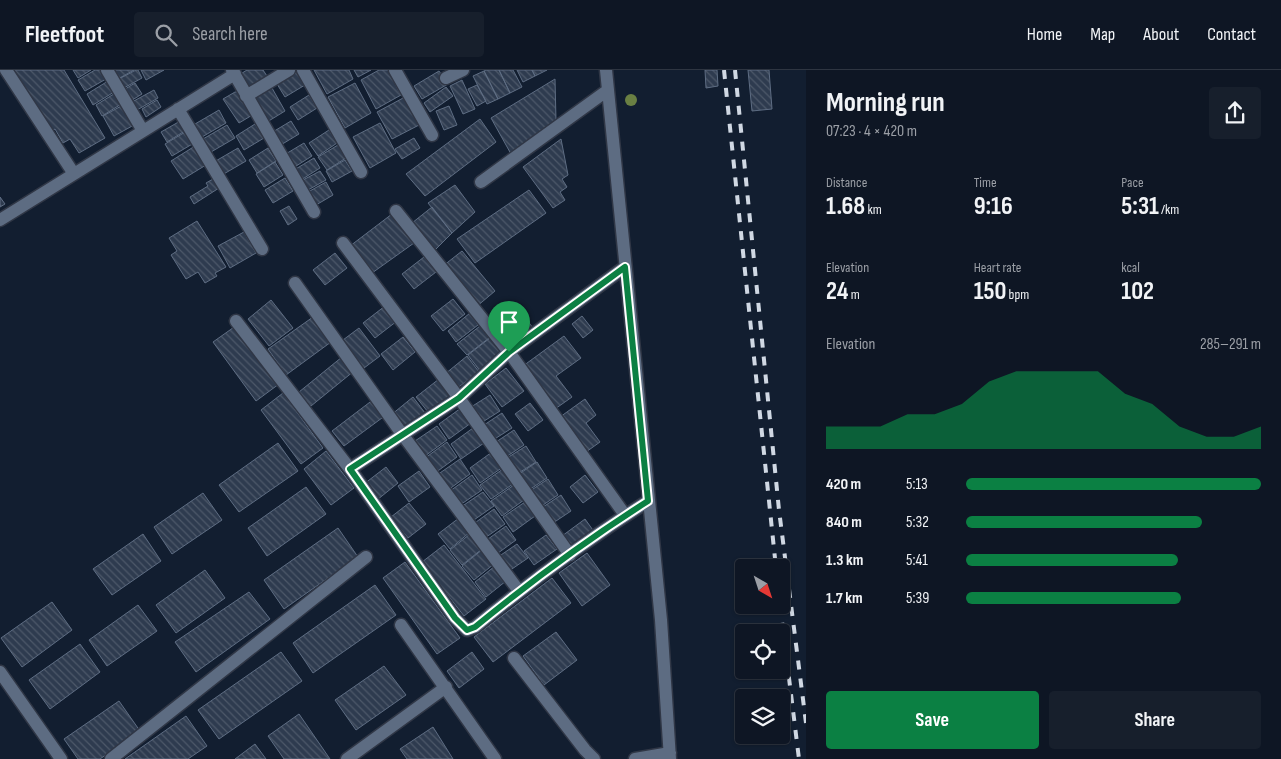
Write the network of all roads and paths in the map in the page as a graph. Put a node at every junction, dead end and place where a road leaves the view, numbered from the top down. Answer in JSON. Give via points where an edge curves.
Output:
{"nodes":[{"id":1,"x":6,"y":70,"type":"edge"},
{"id":2,"x":107,"y":70,"type":"edge"},
{"id":3,"x":289,"y":70,"type":"edge"},
{"id":4,"x":303,"y":70,"type":"edge"},
{"id":5,"x":395,"y":70,"type":"edge"},
{"id":6,"x":463,"y":70,"type":"edge"},
{"id":7,"x":606,"y":70,"type":"edge"},
{"id":8,"x":233,"y":72,"type":"edge"},
{"id":9,"x":446,"y":78,"type":"dead end"},
{"id":10,"x":608,"y":90,"type":"junction"},
{"id":11,"x":246,"y":96,"type":"junction"},
{"id":12,"x":178,"y":109,"type":"junction"},
{"id":13,"x":143,"y":131,"type":"junction"},
{"id":14,"x":432,"y":135,"type":"dead end"},
{"id":15,"x":361,"y":172,"type":"dead end"},
{"id":16,"x":74,"y":174,"type":"junction"},
{"id":17,"x":481,"y":182,"type":"dead end"},
{"id":18,"x":396,"y":211,"type":"dead end"},
{"id":19,"x":314,"y":212,"type":"dead end"},
{"id":20,"x":0,"y":220,"type":"edge"},
{"id":21,"x":343,"y":243,"type":"dead end"},
{"id":22,"x":262,"y":249,"type":"dead end"},
{"id":23,"x":625,"y":267,"type":"junction"},
{"id":24,"x":295,"y":283,"type":"dead end"},
{"id":25,"x":236,"y":321,"type":"dead end"},
{"id":26,"x":509,"y":352,"type":"junction"},
{"id":27,"x":459,"y":398,"type":"junction"},
{"id":28,"x":402,"y":434,"type":"junction"},
{"id":29,"x":350,"y":469,"type":"junction"},
{"id":30,"x":648,"y":501,"type":"junction"},
{"id":31,"x":625,"y":515,"type":"junction"},
{"id":32,"x":570,"y":555,"type":"junction"},
{"id":33,"x":366,"y":557,"type":"dead end"},
{"id":34,"x":519,"y":591,"type":"junction"},
{"id":35,"x":401,"y":625,"type":"dead end"},
{"id":36,"x":514,"y":658,"type":"dead end"},
{"id":37,"x":0,"y":672,"type":"edge"},
{"id":38,"x":446,"y":687,"type":"junction"},
{"id":39,"x":670,"y":756,"type":"edge"},
{"id":40,"x":61,"y":759,"type":"edge"},
{"id":41,"x":111,"y":759,"type":"edge"},
{"id":42,"x":347,"y":759,"type":"edge"},
{"id":43,"x":495,"y":759,"type":"edge"},
{"id":44,"x":594,"y":759,"type":"edge"},
{"id":45,"x":635,"y":759,"type":"edge"}],
"edges":[{"from":1,"to":16,"type":"street"},
{"from":2,"to":13,"type":"street"},
{"from":3,"to":11,"type":"street"},
{"from":4,"to":15,"type":"street"},
{"from":5,"to":14,"type":"street"},
{"from":6,"to":9,"type":"street"},
{"from":7,"to":10,"type":"street"},
{"from":8,"to":11,"type":"street"},
{"from":8,"to":12,"type":"street"},
{"from":10,"to":17,"type":"street"},
{"from":10,"to":23,"type":"street"},
{"from":11,"to":19,"type":"street"},
{"from":12,"to":13,"type":"street"},
{"from":12,"to":22,"type":"street"},
{"from":13,"to":16,"type":"street"},
{"from":16,"to":20,"type":"street"},
{"from":18,"to":26,"type":"street"},
{"from":21,"to":27,"type":"street"},
{"from":23,"to":26,"type":"street"},
{"from":23,"to":30,"type":"street"},
{"from":24,"to":28,"type":"street"},
{"from":25,"to":29,"type":"street"},
{"from":26,"to":27,"type":"street"},
{"from":26,"to":31,"type":"street"},
{"from":27,"to":28,"type":"street"},
{"from":27,"to":32,"type":"street"},
{"from":28,"to":29,"type":"street"},
{"from":28,"to":34,"type":"street"},
{"from":29,"to":34,"type":"street","via":[[455,618],[467,630]]},
{"from":30,"to":31,"type":"street"},
{"from":30,"to":39,"type":"street","via":[[661,620]]},
{"from":31,"to":32,"type":"street"},
{"from":32,"to":34,"type":"street"},
{"from":33,"to":41,"type":"street"},
{"from":35,"to":38,"type":"street"},
{"from":36,"to":44,"type":"street"},
{"from":37,"to":40,"type":"street"},
{"from":38,"to":42,"type":"street"},
{"from":38,"to":43,"type":"street"},
{"from":39,"to":45,"type":"street"}]}
